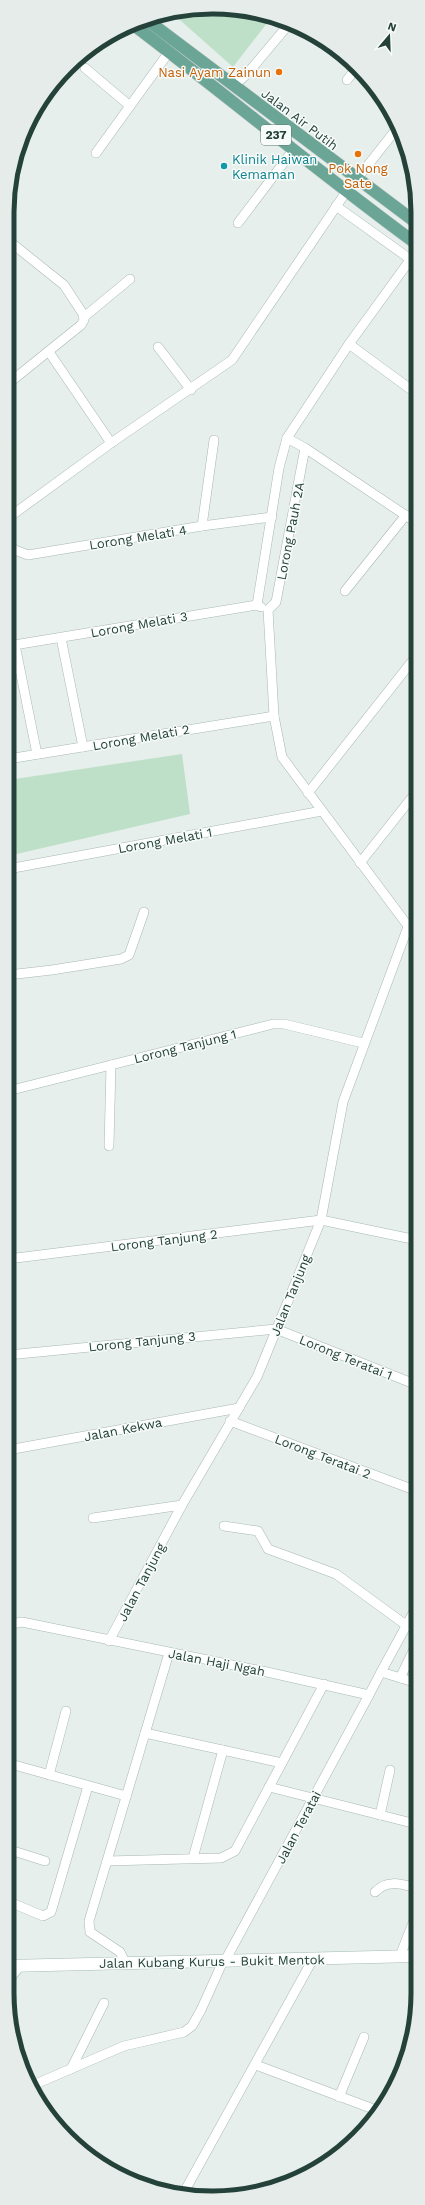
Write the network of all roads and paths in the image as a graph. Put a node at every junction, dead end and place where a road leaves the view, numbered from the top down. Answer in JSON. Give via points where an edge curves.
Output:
{"nodes":[{"id":1,"x":152,"y":24,"type":"edge"},
{"id":2,"x":286,"y":28,"type":"edge"},
{"id":3,"x":138,"y":29,"type":"edge"},
{"id":4,"x":169,"y":52,"type":"junction"},
{"id":5,"x":85,"y":68,"type":"dead end"},
{"id":6,"x":353,"y":72,"type":"edge"},
{"id":7,"x":347,"y":80,"type":"dead end"},
{"id":8,"x":234,"y":86,"type":"junction"},
{"id":9,"x":130,"y":106,"type":"junction"},
{"id":10,"x":394,"y":132,"type":"edge"},
{"id":11,"x":294,"y":149,"type":"junction"},
{"id":12,"x":96,"y":153,"type":"dead end"},
{"id":13,"x":357,"y":179,"type":"junction"},
{"id":14,"x":346,"y":192,"type":"junction"},
{"id":15,"x":336,"y":206,"type":"junction"},
{"id":16,"x":411,"y":219,"type":"edge"},
{"id":17,"x":238,"y":223,"type":"dead end"},
{"id":18,"x":411,"y":239,"type":"edge"},
{"id":19,"x":14,"y":245,"type":"edge"},
{"id":20,"x":410,"y":259,"type":"joint"},
{"id":21,"x":130,"y":279,"type":"dead end"},
{"id":22,"x":84,"y":317,"type":"junction"},
{"id":23,"x":349,"y":344,"type":"junction"},
{"id":24,"x":158,"y":347,"type":"dead end"},
{"id":25,"x":49,"y":352,"type":"junction"},
{"id":26,"x":14,"y":378,"type":"edge"},
{"id":27,"x":191,"y":390,"type":"junction"},
{"id":28,"x":411,"y":390,"type":"edge"},
{"id":29,"x":287,"y":438,"type":"junction"},
{"id":30,"x":214,"y":440,"type":"dead end"},
{"id":31,"x":112,"y":443,"type":"junction"},
{"id":32,"x":306,"y":448,"type":"junction"},
{"id":33,"x":14,"y":514,"type":"edge"},
{"id":34,"x":406,"y":515,"type":"junction"},
{"id":35,"x":272,"y":517,"type":"junction"},
{"id":36,"x":411,"y":519,"type":"edge"},
{"id":37,"x":202,"y":526,"type":"junction"},
{"id":38,"x":14,"y":549,"type":"edge"},
{"id":39,"x":345,"y":591,"type":"dead end"},
{"id":40,"x":257,"y":605,"type":"junction"},
{"id":41,"x":268,"y":610,"type":"junction"},
{"id":42,"x":61,"y":638,"type":"junction"},
{"id":43,"x":14,"y":646,"type":"edge"},
{"id":44,"x":14,"y":655,"type":"edge"},
{"id":45,"x":411,"y":663,"type":"edge"},
{"id":46,"x":274,"y":716,"type":"junction"},
{"id":47,"x":83,"y":747,"type":"junction"},
{"id":48,"x":37,"y":754,"type":"junction"},
{"id":49,"x":14,"y":757,"type":"edge"},
{"id":50,"x":308,"y":793,"type":"junction"},
{"id":51,"x":411,"y":799,"type":"edge"},
{"id":52,"x":322,"y":811,"type":"junction"},
{"id":53,"x":360,"y":864,"type":"junction"},
{"id":54,"x":14,"y":868,"type":"edge"},
{"id":55,"x":144,"y":912,"type":"dead end"},
{"id":56,"x":408,"y":924,"type":"junction"},
{"id":57,"x":411,"y":929,"type":"edge"},
{"id":58,"x":14,"y":974,"type":"edge"},
{"id":59,"x":363,"y":1043,"type":"junction"},
{"id":60,"x":112,"y":1065,"type":"junction"},
{"id":61,"x":14,"y":1090,"type":"edge"},
{"id":62,"x":109,"y":1146,"type":"dead end"},
{"id":63,"x":321,"y":1220,"type":"junction"},
{"id":64,"x":411,"y":1239,"type":"edge"},
{"id":65,"x":14,"y":1258,"type":"edge"},
{"id":66,"x":276,"y":1329,"type":"junction"},
{"id":67,"x":14,"y":1354,"type":"edge"},
{"id":68,"x":411,"y":1383,"type":"edge"},
{"id":69,"x":238,"y":1408,"type":"junction"},
{"id":70,"x":230,"y":1421,"type":"junction"},
{"id":71,"x":14,"y":1449,"type":"edge"},
{"id":72,"x":411,"y":1489,"type":"edge"},
{"id":73,"x":182,"y":1505,"type":"junction"},
{"id":74,"x":93,"y":1518,"type":"dead end"},
{"id":75,"x":224,"y":1526,"type":"dead end"},
{"id":76,"x":411,"y":1616,"type":"edge"},
{"id":77,"x":14,"y":1625,"type":"edge"},
{"id":78,"x":406,"y":1625,"type":"junction"},
{"id":79,"x":109,"y":1641,"type":"junction"},
{"id":80,"x":169,"y":1653,"type":"junction"},
{"id":81,"x":411,"y":1654,"type":"edge"},
{"id":82,"x":382,"y":1672,"type":"junction"},
{"id":83,"x":400,"y":1678,"type":"junction"},
{"id":84,"x":411,"y":1681,"type":"edge"},
{"id":85,"x":324,"y":1684,"type":"junction"},
{"id":86,"x":369,"y":1694,"type":"junction"},
{"id":87,"x":66,"y":1711,"type":"dead end"},
{"id":88,"x":145,"y":1733,"type":"junction"},
{"id":89,"x":223,"y":1750,"type":"junction"},
{"id":90,"x":282,"y":1763,"type":"junction"},
{"id":91,"x":14,"y":1764,"type":"edge"},
{"id":92,"x":390,"y":1770,"type":"dead end"},
{"id":93,"x":49,"y":1775,"type":"junction"},
{"id":94,"x":88,"y":1786,"type":"junction"},
{"id":95,"x":269,"y":1787,"type":"junction"},
{"id":96,"x":126,"y":1796,"type":"junction"},
{"id":97,"x":312,"y":1799,"type":"junction"},
{"id":98,"x":380,"y":1815,"type":"junction"},
{"id":99,"x":411,"y":1823,"type":"edge"},
{"id":100,"x":14,"y":1851,"type":"edge"},
{"id":101,"x":193,"y":1858,"type":"junction"},
{"id":102,"x":107,"y":1860,"type":"junction"},
{"id":103,"x":45,"y":1862,"type":"dead end"},
{"id":104,"x":411,"y":1887,"type":"edge"},
{"id":105,"x":375,"y":1892,"type":"dead end"},
{"id":106,"x":14,"y":1904,"type":"edge"},
{"id":107,"x":411,"y":1928,"type":"edge"},
{"id":108,"x":400,"y":1956,"type":"junction"},
{"id":109,"x":411,"y":1956,"type":"edge"},
{"id":110,"x":225,"y":1959,"type":"junction"},
{"id":111,"x":313,"y":1959,"type":"junction"},
{"id":112,"x":125,"y":1962,"type":"junction"},
{"id":113,"x":14,"y":1966,"type":"edge"},
{"id":114,"x":20,"y":1966,"type":"junction"},
{"id":115,"x":14,"y":1973,"type":"edge"},
{"id":116,"x":104,"y":2003,"type":"dead end"},
{"id":117,"x":364,"y":2037,"type":"dead end"},
{"id":118,"x":256,"y":2065,"type":"junction"},
{"id":119,"x":71,"y":2069,"type":"junction"},
{"id":120,"x":38,"y":2082,"type":"dead end"},
{"id":121,"x":339,"y":2097,"type":"junction"},
{"id":122,"x":373,"y":2109,"type":"edge"},
{"id":123,"x":186,"y":2189,"type":"edge"}],
"edges":[{"from":1,"to":8,"type":"main road","name":"Jalan Air Putih","number":"237"},
{"from":2,"to":8,"type":"street"},
{"from":3,"to":4,"type":"main road","name":"Jalan Air Putih","number":"237"},
{"from":4,"to":9,"type":"street"},
{"from":4,"to":11,"type":"main road","name":"Jalan Air Putih","number":"237"},
{"from":5,"to":9,"type":"street"},
{"from":6,"to":7,"type":"street"},
{"from":8,"to":13,"type":"main road","name":"Jalan Air Putih","number":"237"},
{"from":9,"to":12,"type":"street"},
{"from":10,"to":13,"type":"street"},
{"from":11,"to":14,"type":"main road","name":"Jalan Air Putih","number":"237"},
{"from":11,"to":17,"type":"street"},
{"from":13,"to":16,"type":"main road","name":"Jalan Air Putih","number":"237"},
{"from":14,"to":15,"type":"street"},
{"from":14,"to":18,"type":"main road","name":"Jalan Air Putih","number":"237"},
{"from":15,"to":20,"type":"street"},
{"from":15,"to":27,"type":"street","via":[[237,355]]},
{"from":19,"to":22,"type":"street","via":[[64,285]]},
{"from":20,"to":23,"type":"street"},
{"from":21,"to":22,"type":"street"},
{"from":22,"to":25,"type":"street","via":[[82,325]]},
{"from":23,"to":28,"type":"street"},
{"from":23,"to":29,"type":"street"},
{"from":24,"to":27,"type":"street"},
{"from":25,"to":26,"type":"street"},
{"from":25,"to":31,"type":"street"},
{"from":27,"to":31,"type":"street"},
{"from":29,"to":32,"type":"street"},
{"from":29,"to":35,"type":"street","via":[[279,468]]},
{"from":30,"to":37,"type":"street"},
{"from":31,"to":33,"type":"street"},
{"from":32,"to":34,"type":"street"},
{"from":32,"to":41,"type":"street","name":"Lorong Pauh 2A","via":[[276,602]]},
{"from":34,"to":36,"type":"street"},
{"from":34,"to":39,"type":"street"},
{"from":35,"to":37,"type":"street","name":"Lorong Melati 4"},
{"from":35,"to":40,"type":"street"},
{"from":37,"to":38,"type":"street","name":"Lorong Melati 4","via":[[28,555]]},
{"from":40,"to":41,"type":"street"},
{"from":40,"to":42,"type":"street","name":"Lorong Melati 3"},
{"from":41,"to":46,"type":"street"},
{"from":42,"to":43,"type":"street","name":"Lorong Melati 3"},
{"from":42,"to":47,"type":"street"},
{"from":44,"to":48,"type":"street"},
{"from":45,"to":50,"type":"street"},
{"from":46,"to":47,"type":"street","name":"Lorong Melati 2"},
{"from":46,"to":50,"type":"street","via":[[282,757]]},
{"from":47,"to":48,"type":"street","name":"Lorong Melati 2"},
{"from":48,"to":49,"type":"street","name":"Lorong Melati 2"},
{"from":50,"to":52,"type":"street"},
{"from":51,"to":53,"type":"street"},
{"from":52,"to":53,"type":"street"},
{"from":52,"to":54,"type":"street","name":"Lorong Melati 1"},
{"from":53,"to":56,"type":"street"},
{"from":55,"to":58,"type":"street","via":[[129,954],[122,959]]},
{"from":56,"to":57,"type":"street"},
{"from":56,"to":59,"type":"street","name":"Jalan Tanjung"},
{"from":59,"to":60,"type":"street","name":"Lorong Tanjung 1","via":[[284,1024],[273,1024]]},
{"from":59,"to":63,"type":"street","name":"Jalan Tanjung","via":[[340,1114]]},
{"from":60,"to":61,"type":"street","name":"Lorong Tanjung 1"},
{"from":60,"to":62,"type":"street"},
{"from":63,"to":64,"type":"street","name":"Lorong Tanjung 2"},
{"from":63,"to":65,"type":"street","name":"Lorong Tanjung 2"},
{"from":63,"to":66,"type":"street","name":"Jalan Tanjung"},
{"from":66,"to":67,"type":"street","name":"Lorong Tanjung 3"},
{"from":66,"to":68,"type":"street","name":"Lorong Teratai 1"},
{"from":66,"to":69,"type":"street","name":"Jalan Tanjung","via":[[256,1377]]},
{"from":69,"to":70,"type":"street","name":"Jalan Tanjung"},
{"from":69,"to":71,"type":"street","name":"Jalan Kekwa"},
{"from":70,"to":72,"type":"street","name":"Lorong Teratai 2"},
{"from":70,"to":73,"type":"street","name":"Jalan Tanjung"},
{"from":73,"to":74,"type":"street"},
{"from":73,"to":79,"type":"street","name":"Jalan Tanjung"},
{"from":75,"to":78,"type":"street","via":[[258,1531],[268,1549],[336,1574]]},
{"from":76,"to":78,"type":"street"},
{"from":77,"to":79,"type":"street","name":"Jalan Haji Ngah","via":[[22,1622]]},
{"from":78,"to":82,"type":"street"},
{"from":79,"to":80,"type":"street","name":"Jalan Haji Ngah"},
{"from":80,"to":85,"type":"street","name":"Jalan Haji Ngah"},
{"from":80,"to":88,"type":"street"},
{"from":81,"to":83,"type":"street"},
{"from":82,"to":83,"type":"street"},
{"from":82,"to":86,"type":"street"},
{"from":83,"to":84,"type":"street"},
{"from":85,"to":86,"type":"street","name":"Jalan Haji Ngah"},
{"from":85,"to":90,"type":"street"},
{"from":86,"to":97,"type":"street","name":"Jalan Teratai"},
{"from":87,"to":93,"type":"street"},
{"from":88,"to":89,"type":"street"},
{"from":88,"to":96,"type":"street"},
{"from":89,"to":90,"type":"street"},
{"from":89,"to":101,"type":"street"},
{"from":90,"to":95,"type":"street"},
{"from":91,"to":93,"type":"street"},
{"from":92,"to":98,"type":"street"},
{"from":93,"to":94,"type":"street"},
{"from":94,"to":96,"type":"street"},
{"from":94,"to":106,"type":"street","via":[[51,1912],[43,1916]]},
{"from":95,"to":97,"type":"street"},
{"from":95,"to":101,"type":"street","via":[[235,1851],[221,1858]]},
{"from":96,"to":102,"type":"street"},
{"from":97,"to":98,"type":"street"},
{"from":97,"to":110,"type":"street","name":"Jalan Teratai"},
{"from":98,"to":99,"type":"street"},
{"from":100,"to":103,"type":"street"},
{"from":101,"to":102,"type":"street"},
{"from":102,"to":112,"type":"street","via":[[89,1921],[90,1932],[120,1952]]},
{"from":104,"to":105,"type":"street","via":[[391,1883],[381,1886]]},
{"from":107,"to":108,"type":"street"},
{"from":108,"to":109,"type":"main road","name":"Jalan Kubang Kurus - Bukit Mentok"},
{"from":108,"to":111,"type":"main road","name":"Jalan Kubang Kurus - Bukit Mentok"},
{"from":110,"to":111,"type":"main road","name":"Jalan Kubang Kurus - Bukit Mentok"},
{"from":110,"to":112,"type":"main road","name":"Jalan Kubang Kurus - Bukit Mentok"},
{"from":110,"to":119,"type":"street","name":"Jalan Teratai","via":[[201,2010],[192,2026],[184,2032],[124,2046]]},
{"from":111,"to":118,"type":"street"},
{"from":112,"to":114,"type":"main road","name":"Jalan Kubang Kurus - Bukit Mentok"},
{"from":113,"to":114,"type":"main road","name":"Jalan Kubang Kurus - Bukit Mentok"},
{"from":114,"to":115,"type":"street"},
{"from":116,"to":119,"type":"street"},
{"from":117,"to":121,"type":"street"},
{"from":118,"to":121,"type":"street"},
{"from":118,"to":123,"type":"street"},
{"from":119,"to":120,"type":"street","name":"Jalan Teratai"},
{"from":121,"to":122,"type":"street"}]}
